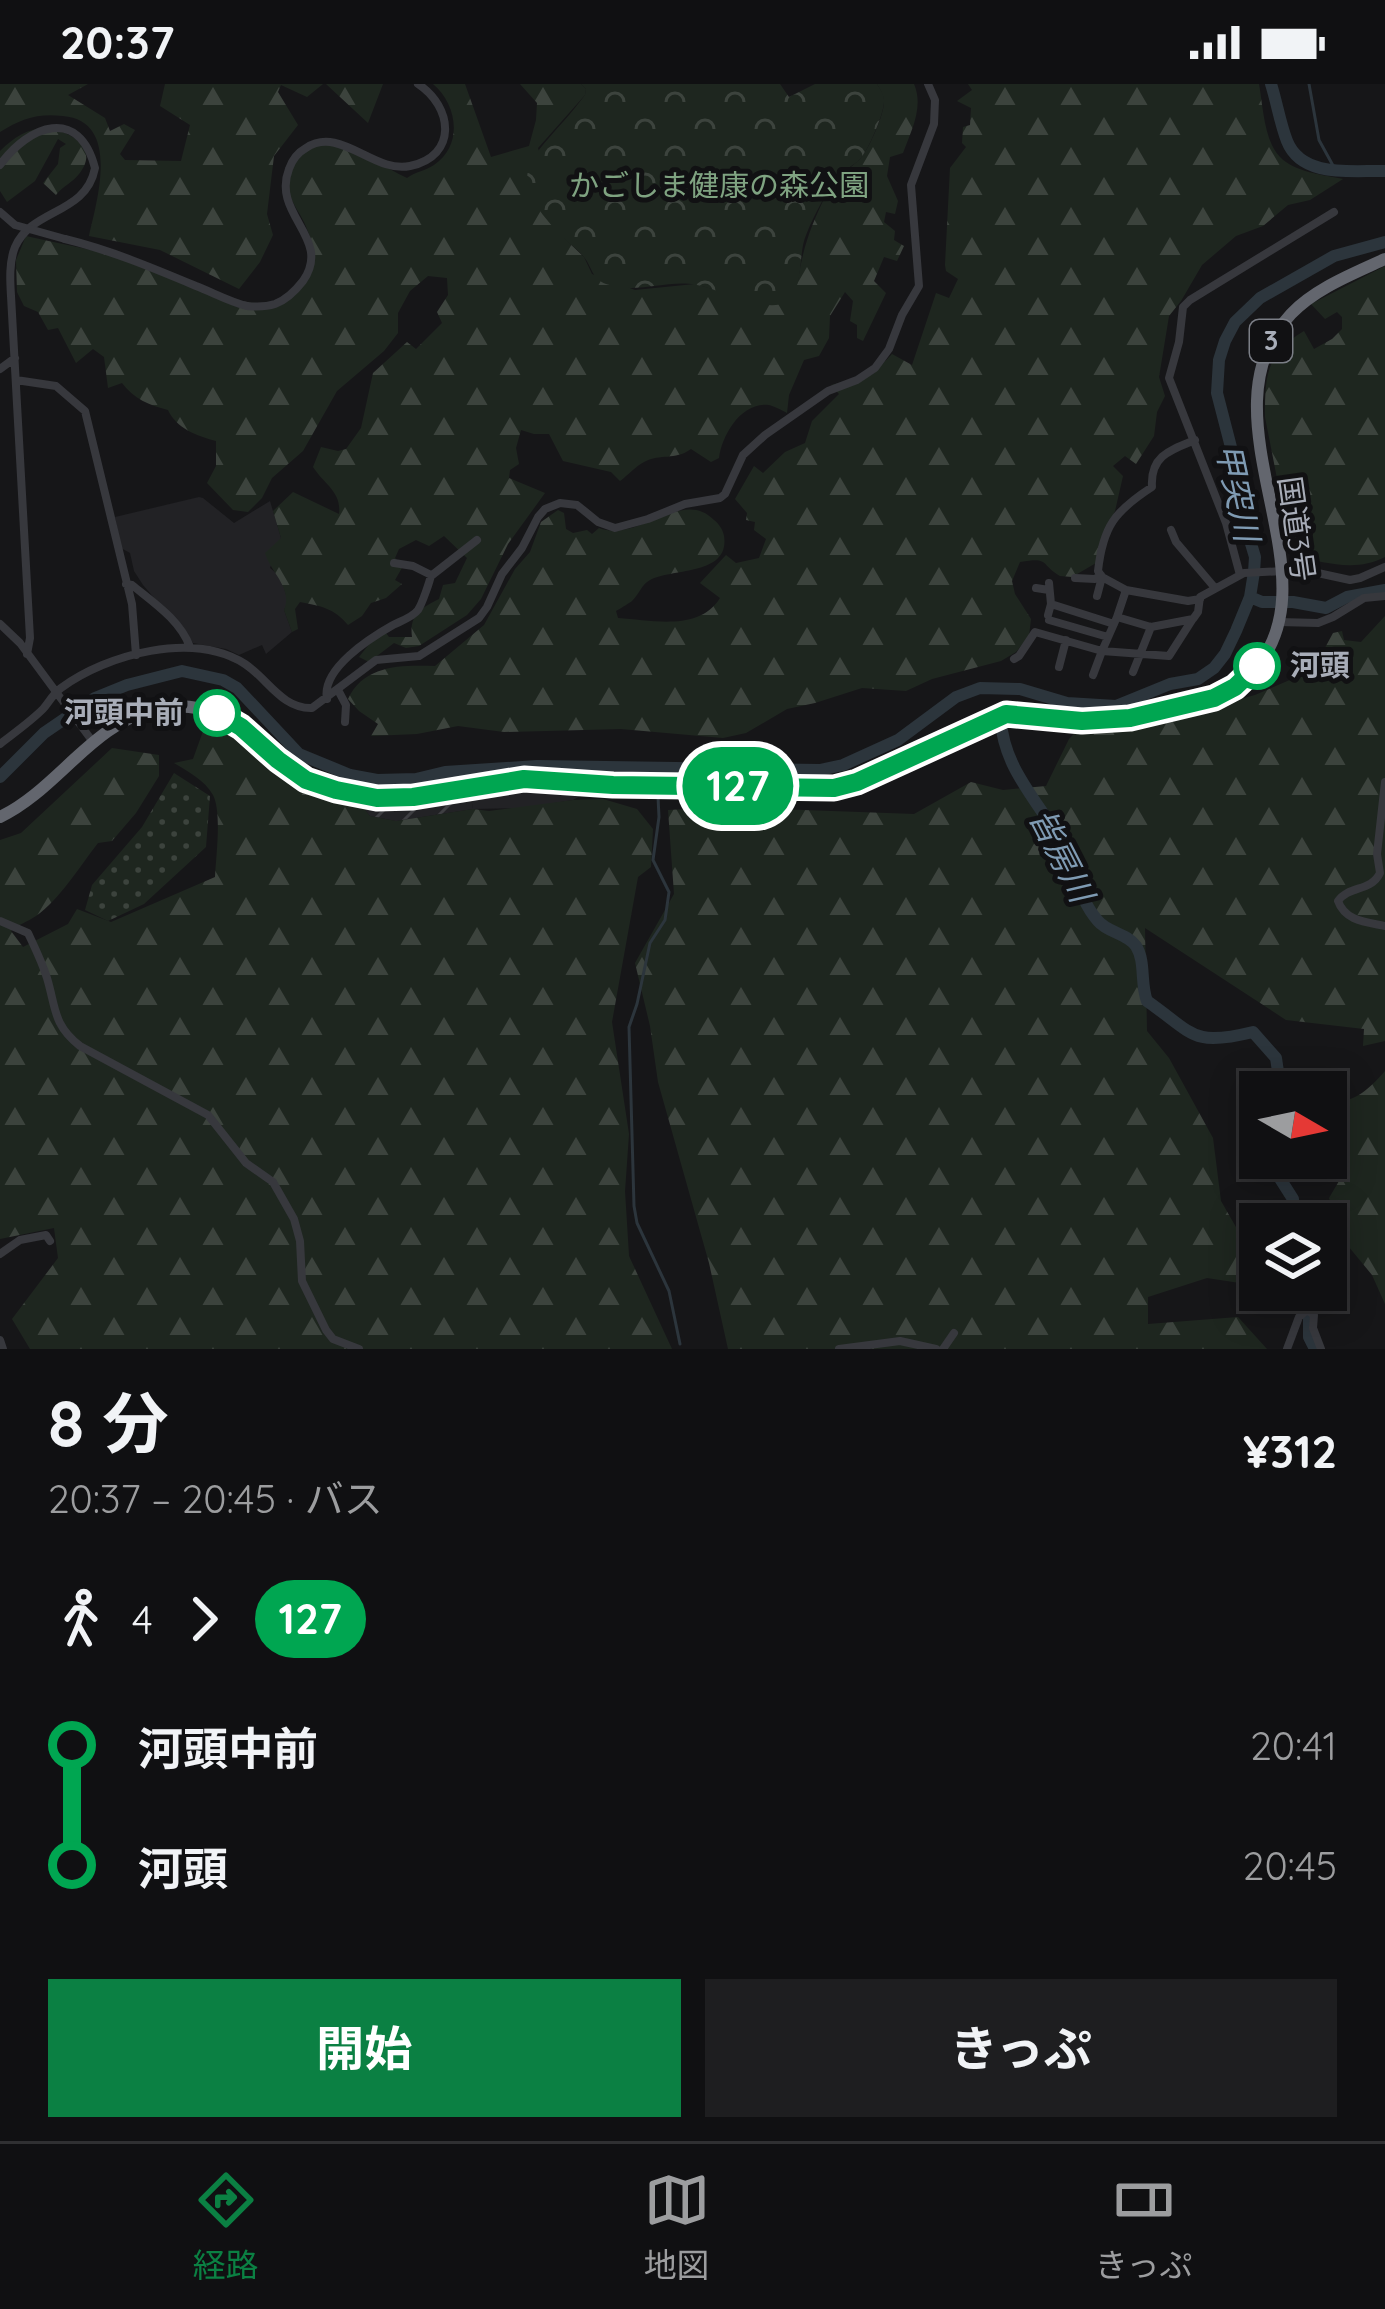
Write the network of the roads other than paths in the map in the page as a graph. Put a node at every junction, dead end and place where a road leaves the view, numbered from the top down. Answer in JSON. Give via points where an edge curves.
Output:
{"nodes":[{"id":1,"x":418,"y":84,"type":"edge"},
{"id":2,"x":928,"y":84,"type":"edge"},
{"id":3,"x":0,"y":165,"type":"edge"},
{"id":4,"x":0,"y":212,"type":"edge"},
{"id":5,"x":1334,"y":212,"type":"dead end"},
{"id":6,"x":1385,"y":259,"type":"edge"},
{"id":7,"x":15,"y":358,"type":"junction"},
{"id":8,"x":0,"y":369,"type":"edge"},
{"id":9,"x":16,"y":380,"type":"junction"},
{"id":10,"x":1195,"y":440,"type":"junction"},
{"id":11,"x":1171,"y":530,"type":"dead end"},
{"id":12,"x":477,"y":540,"type":"dead end"},
{"id":13,"x":394,"y":563,"type":"dead end"},
{"id":14,"x":1385,"y":567,"type":"edge"},
{"id":15,"x":1276,"y":571,"type":"junction"},
{"id":16,"x":1242,"y":574,"type":"junction"},
{"id":17,"x":431,"y":576,"type":"junction"},
{"id":18,"x":1101,"y":576,"type":"junction"},
{"id":19,"x":1075,"y":578,"type":"dead end"},
{"id":20,"x":126,"y":584,"type":"junction"},
{"id":21,"x":1036,"y":588,"type":"dead end"},
{"id":22,"x":1215,"y":588,"type":"junction"},
{"id":23,"x":1126,"y":590,"type":"junction"},
{"id":24,"x":1096,"y":596,"type":"dead end"},
{"id":25,"x":1385,"y":596,"type":"edge"},
{"id":26,"x":1200,"y":599,"type":"junction"},
{"id":27,"x":1280,"y":608,"type":"junction"},
{"id":28,"x":1050,"y":613,"type":"junction"},
{"id":29,"x":1193,"y":619,"type":"junction"},
{"id":30,"x":1116,"y":620,"type":"junction"},
{"id":31,"x":0,"y":624,"type":"edge"},
{"id":32,"x":1151,"y":627,"type":"junction"},
{"id":33,"x":1108,"y":637,"type":"junction"},
{"id":34,"x":1066,"y":640,"type":"junction"},
{"id":35,"x":190,"y":647,"type":"junction"},
{"id":36,"x":1102,"y":651,"type":"junction"},
{"id":37,"x":27,"y":654,"type":"junction"},
{"id":38,"x":1141,"y":654,"type":"junction"},
{"id":39,"x":136,"y":655,"type":"junction"},
{"id":40,"x":1014,"y":658,"type":"dead end"},
{"id":41,"x":1059,"y":668,"type":"dead end"},
{"id":42,"x":1133,"y":672,"type":"dead end"},
{"id":43,"x":1093,"y":675,"type":"dead end"},
{"id":44,"x":338,"y":690,"type":"junction"},
{"id":45,"x":58,"y":694,"type":"junction"},
{"id":46,"x":327,"y":699,"type":"junction"},
{"id":47,"x":345,"y":722,"type":"dead end"},
{"id":48,"x":94,"y":743,"type":"junction"},
{"id":49,"x":0,"y":745,"type":"edge"},
{"id":50,"x":1385,"y":782,"type":"edge"},
{"id":51,"x":0,"y":817,"type":"edge"},
{"id":52,"x":0,"y":921,"type":"edge"},
{"id":53,"x":1385,"y":926,"type":"edge"},
{"id":54,"x":50,"y":1241,"type":"dead end"},
{"id":55,"x":0,"y":1254,"type":"edge"},
{"id":56,"x":923,"y":1332,"type":"dead end"},
{"id":57,"x":953,"y":1333,"type":"dead end"},
{"id":58,"x":0,"y":1340,"type":"edge"},
{"id":59,"x":911,"y":1342,"type":"junction"},
{"id":60,"x":3,"y":1349,"type":"edge"},
{"id":61,"x":358,"y":1349,"type":"edge"},
{"id":62,"x":839,"y":1349,"type":"edge"},
{"id":63,"x":939,"y":1349,"type":"edge"},
{"id":64,"x":1286,"y":1349,"type":"edge"},
{"id":65,"x":1321,"y":1349,"type":"edge"}],
"edges":[{"from":1,"to":4,"type":"street","bridge":true,"via":[[436,99],[446,128],[423,163],[386,166],[328,142],[293,160],[284,194],[311,259],[302,282],[275,304],[244,305],[15,225]]},
{"from":2,"to":44,"type":"street","via":[[934,124],[911,185],[919,286],[875,368],[765,435],[743,455],[720,498],[615,527],[577,505],[545,509],[479,618],[419,656],[376,660]]},
{"from":3,"to":7,"type":"street","via":[[27,138],[59,127],[81,138],[95,168],[80,197],[31,226],[14,250]]},
{"from":5,"to":10,"type":"street","via":[[1183,307],[1168,378]]},
{"from":6,"to":15,"type":"highway","name":"国道3号","number":"3","via":[[1299,306],[1264,356],[1257,422]]},
{"from":7,"to":8,"type":"street"},
{"from":7,"to":9,"type":"street"},
{"from":9,"to":20,"type":"street","via":[[56,386],[85,411]]},
{"from":9,"to":37,"type":"street"},
{"from":10,"to":16,"type":"street"},
{"from":10,"to":18,"type":"street","via":[[1166,452],[1152,488],[1117,513]]},
{"from":11,"to":22,"type":"street"},
{"from":12,"to":17,"type":"street"},
{"from":13,"to":17,"type":"street"},
{"from":14,"to":15,"type":"street","via":[[1350,580]]},
{"from":15,"to":16,"type":"street"},
{"from":15,"to":27,"type":"highway","name":"国道3号","number":"3"},
{"from":16,"to":22,"type":"street"},
{"from":17,"to":46,"type":"street","via":[[416,613],[340,663]]},
{"from":18,"to":19,"type":"street"},
{"from":18,"to":23,"type":"street"},
{"from":18,"to":24,"type":"street"},
{"from":20,"to":35,"type":"street","via":[[173,620]]},
{"from":20,"to":39,"type":"street"},
{"from":21,"to":28,"type":"street","via":[[1049,587]]},
{"from":22,"to":26,"type":"street"},
{"from":23,"to":26,"type":"street"},
{"from":23,"to":30,"type":"street"},
{"from":25,"to":27,"type":"street","via":[[1318,622]]},
{"from":26,"to":29,"type":"street"},
{"from":27,"to":48,"type":"highway","name":"国道3号","via":[[1255,669],[1214,698],[1119,719],[1006,714],[834,788],[524,779],[377,798],[306,780],[228,718],[180,706],[135,715]]},
{"from":28,"to":30,"type":"street"},
{"from":28,"to":33,"type":"street"},
{"from":29,"to":32,"type":"street"},
{"from":29,"to":38,"type":"street","via":[[1169,656]]},
{"from":30,"to":32,"type":"street"},
{"from":30,"to":33,"type":"street"},
{"from":31,"to":37,"type":"street"},
{"from":32,"to":38,"type":"street"},
{"from":33,"to":36,"type":"street"},
{"from":34,"to":36,"type":"street"},
{"from":34,"to":40,"type":"street","via":[[1035,632]]},
{"from":34,"to":41,"type":"street"},
{"from":35,"to":39,"type":"street"},
{"from":35,"to":46,"type":"street","via":[[244,664],[292,705],[313,708]]},
{"from":36,"to":38,"type":"street"},
{"from":36,"to":43,"type":"street"},
{"from":37,"to":45,"type":"street"},
{"from":38,"to":42,"type":"street"},
{"from":39,"to":45,"type":"street"},
{"from":44,"to":46,"type":"street"},
{"from":44,"to":47,"type":"street"},
{"from":45,"to":48,"type":"street"},
{"from":45,"to":49,"type":"street"},
{"from":48,"to":51,"type":"highway","name":"国道3号"},
{"from":50,"to":53,"type":"street","via":[[1378,880],[1338,901],[1356,920]]},
{"from":52,"to":61,"type":"street","via":[[28,933],[68,1036],[208,1115],[246,1163],[274,1182],[294,1220],[302,1280],[326,1330]]},
{"from":54,"to":55,"type":"street","via":[[20,1240]]},
{"from":56,"to":59,"type":"street"},
{"from":57,"to":63,"type":"street"},
{"from":58,"to":60,"type":"street"},
{"from":59,"to":62,"type":"street"},
{"from":59,"to":63,"type":"street"},
{"from":64,"to":65,"type":"street","via":[[1309,1312]]}]}
